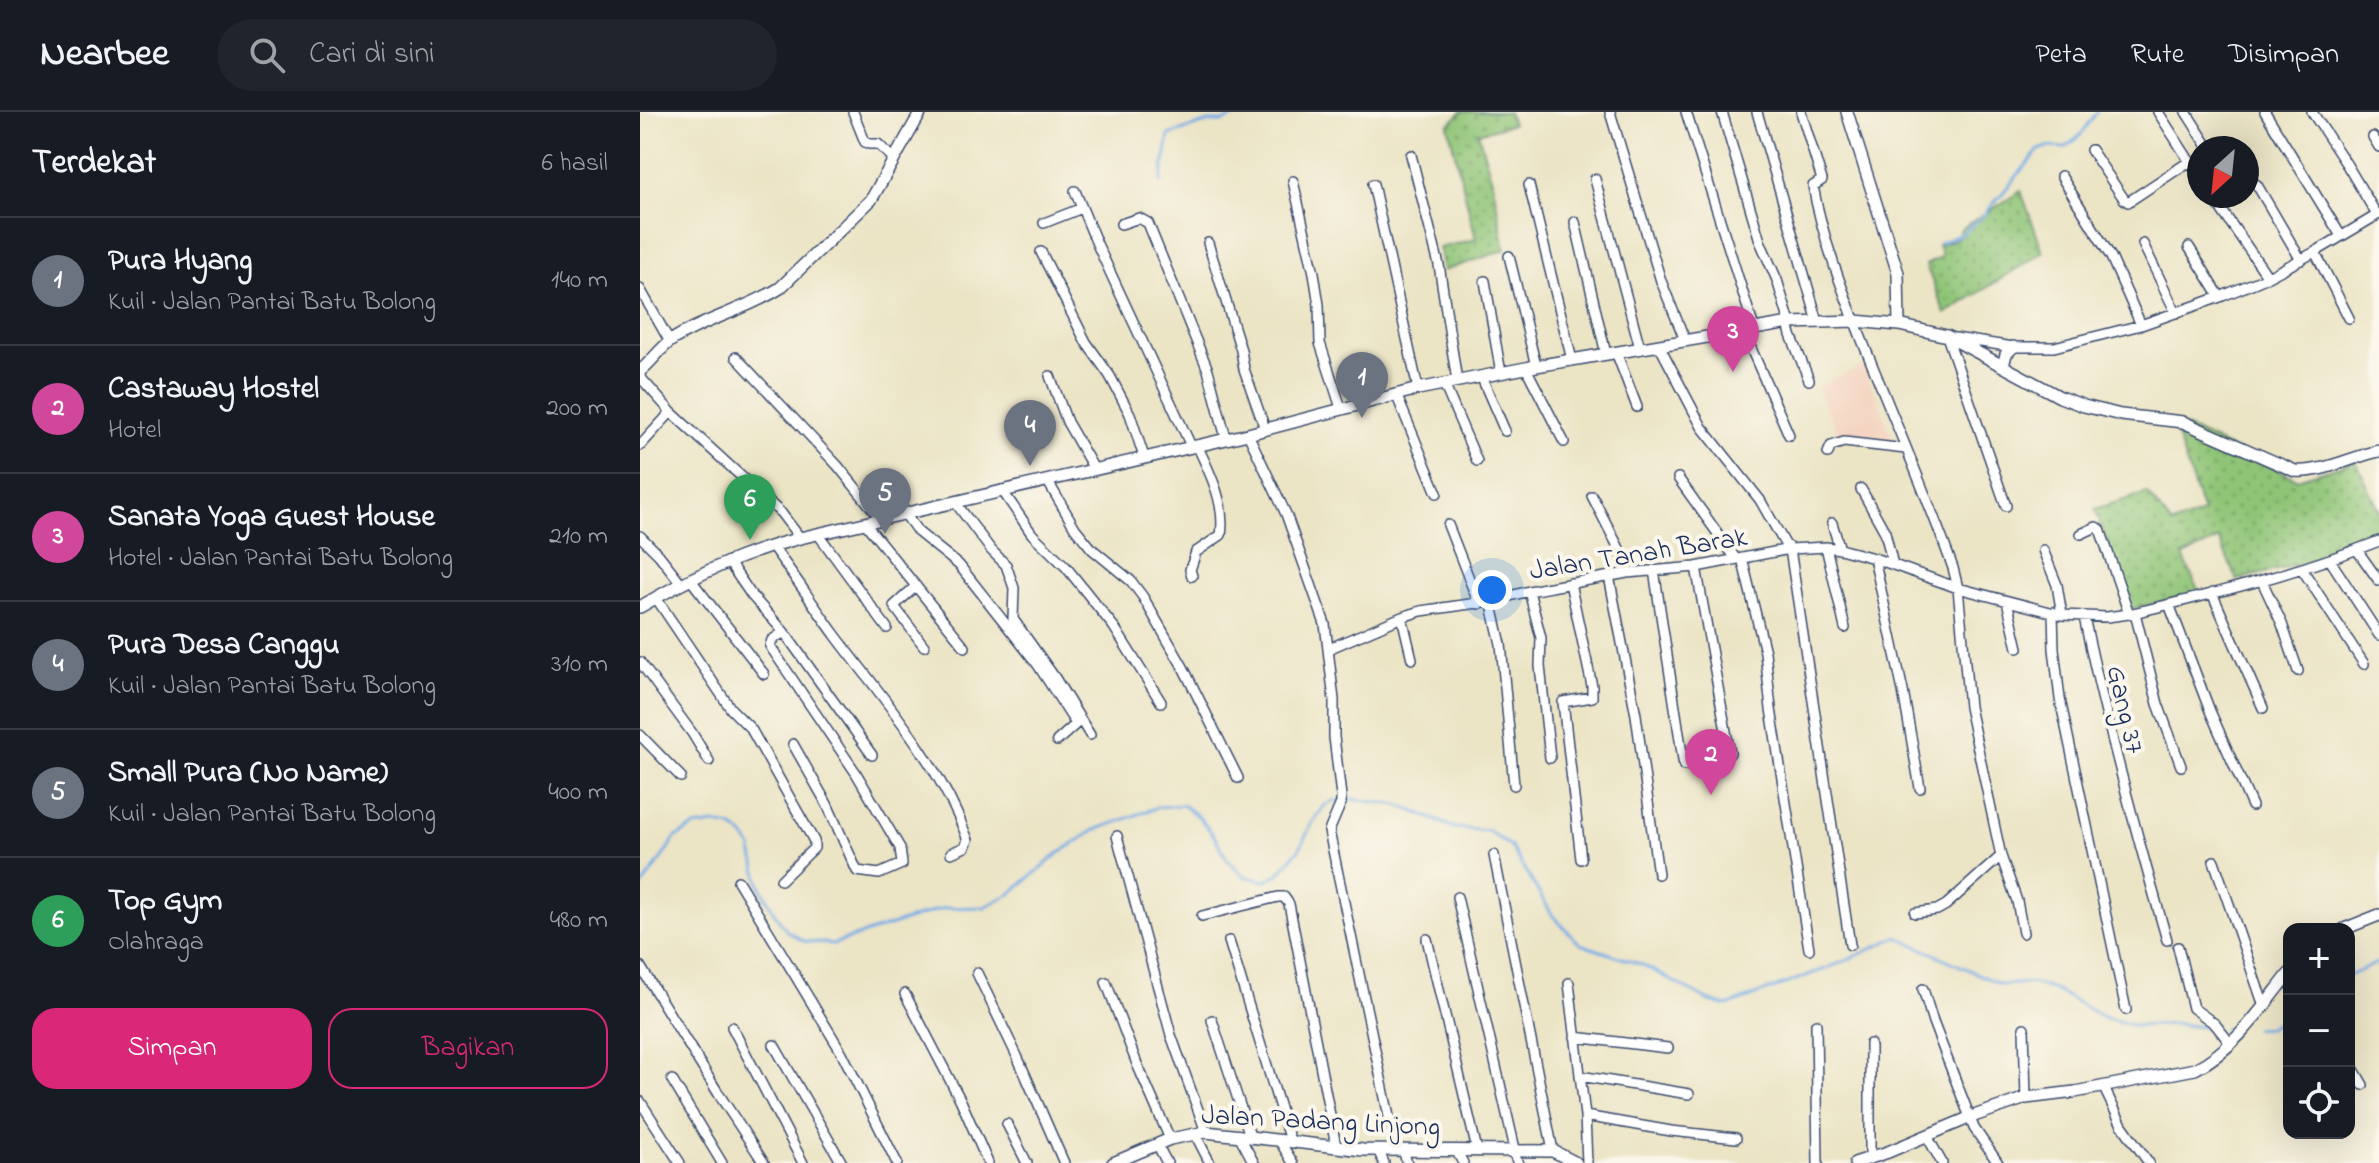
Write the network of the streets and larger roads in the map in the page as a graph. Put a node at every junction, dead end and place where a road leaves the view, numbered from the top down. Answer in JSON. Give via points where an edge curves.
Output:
{"nodes":[{"id":1,"x":853,"y":112,"type":"edge"},
{"id":2,"x":921,"y":112,"type":"edge"},
{"id":3,"x":1610,"y":112,"type":"edge"},
{"id":4,"x":1686,"y":112,"type":"edge"},
{"id":5,"x":1722,"y":112,"type":"edge"},
{"id":6,"x":1757,"y":112,"type":"edge"},
{"id":7,"x":1801,"y":112,"type":"edge"},
{"id":8,"x":1847,"y":112,"type":"edge"},
{"id":9,"x":2158,"y":112,"type":"edge"},
{"id":10,"x":2186,"y":112,"type":"edge"},
{"id":11,"x":2265,"y":112,"type":"edge"},
{"id":12,"x":2312,"y":112,"type":"edge"},
{"id":13,"x":2201,"y":136,"type":"edge"},
{"id":14,"x":2373,"y":137,"type":"dead end"},
{"id":15,"x":2379,"y":147,"type":"edge"},
{"id":16,"x":2091,"y":150,"type":"dead end"},
{"id":17,"x":1411,"y":155,"type":"dead end"},
{"id":18,"x":2187,"y":156,"type":"edge"},
{"id":19,"x":894,"y":159,"type":"junction"},
{"id":20,"x":2187,"y":163,"type":"edge"},
{"id":21,"x":2061,"y":176,"type":"dead end"},
{"id":22,"x":1595,"y":179,"type":"dead end"},
{"id":23,"x":1293,"y":181,"type":"dead end"},
{"id":24,"x":1373,"y":184,"type":"dead end"},
{"id":25,"x":1529,"y":185,"type":"dead end"},
{"id":26,"x":2259,"y":188,"type":"edge"},
{"id":27,"x":1075,"y":191,"type":"dead end"},
{"id":28,"x":1082,"y":208,"type":"junction"},
{"id":29,"x":2220,"y":208,"type":"edge"},
{"id":30,"x":2378,"y":214,"type":"edge"},
{"id":31,"x":1575,"y":222,"type":"dead end"},
{"id":32,"x":1044,"y":223,"type":"dead end"},
{"id":33,"x":1121,"y":224,"type":"dead end"},
{"id":34,"x":2341,"y":236,"type":"junction"},
{"id":35,"x":1208,"y":243,"type":"dead end"},
{"id":36,"x":2143,"y":244,"type":"dead end"},
{"id":37,"x":2189,"y":247,"type":"dead end"},
{"id":38,"x":1041,"y":252,"type":"dead end"},
{"id":39,"x":2315,"y":252,"type":"junction"},
{"id":40,"x":1509,"y":256,"type":"dead end"},
{"id":41,"x":2301,"y":260,"type":"junction"},
{"id":42,"x":2268,"y":277,"type":"junction"},
{"id":43,"x":1485,"y":281,"type":"dead end"},
{"id":44,"x":640,"y":289,"type":"edge"},
{"id":45,"x":2220,"y":297,"type":"junction"},
{"id":46,"x":2176,"y":313,"type":"junction"},
{"id":47,"x":2349,"y":318,"type":"dead end"},
{"id":48,"x":1855,"y":321,"type":"junction"},
{"id":49,"x":1818,"y":322,"type":"junction"},
{"id":50,"x":1789,"y":323,"type":"junction"},
{"id":51,"x":1899,"y":325,"type":"junction"},
{"id":52,"x":2141,"y":325,"type":"junction"},
{"id":53,"x":1748,"y":329,"type":"junction"},
{"id":54,"x":1951,"y":337,"type":"junction"},
{"id":55,"x":1685,"y":340,"type":"junction"},
{"id":56,"x":670,"y":342,"type":"junction"},
{"id":57,"x":1659,"y":345,"type":"junction"},
{"id":58,"x":2013,"y":347,"type":"junction"},
{"id":59,"x":1640,"y":348,"type":"junction"},
{"id":60,"x":1611,"y":353,"type":"junction"},
{"id":61,"x":736,"y":357,"type":"dead end"},
{"id":62,"x":1572,"y":360,"type":"junction"},
{"id":63,"x":2003,"y":366,"type":"junction"},
{"id":64,"x":1531,"y":367,"type":"junction"},
{"id":65,"x":640,"y":371,"type":"edge"},
{"id":66,"x":1501,"y":373,"type":"junction"},
{"id":67,"x":1050,"y":376,"type":"dead end"},
{"id":68,"x":1481,"y":376,"type":"junction"},
{"id":69,"x":640,"y":377,"type":"edge"},
{"id":70,"x":1809,"y":380,"type":"dead end"},
{"id":71,"x":1457,"y":381,"type":"junction"},
{"id":72,"x":1444,"y":384,"type":"junction"},
{"id":73,"x":1418,"y":389,"type":"junction"},
{"id":74,"x":1396,"y":394,"type":"junction"},
{"id":75,"x":1637,"y":407,"type":"dead end"},
{"id":76,"x":1341,"y":408,"type":"junction"},
{"id":77,"x":671,"y":412,"type":"junction"},
{"id":78,"x":1265,"y":429,"type":"junction"},
{"id":79,"x":1505,"y":431,"type":"dead end"},
{"id":80,"x":1248,"y":434,"type":"junction"},
{"id":81,"x":1789,"y":435,"type":"dead end"},
{"id":82,"x":1226,"y":438,"type":"junction"},
{"id":83,"x":1564,"y":442,"type":"dead end"},
{"id":84,"x":640,"y":446,"type":"edge"},
{"id":85,"x":1194,"y":446,"type":"junction"},
{"id":86,"x":1906,"y":449,"type":"junction"},
{"id":87,"x":2379,"y":451,"type":"edge"},
{"id":88,"x":1828,"y":453,"type":"dead end"},
{"id":89,"x":1144,"y":457,"type":"junction"},
{"id":90,"x":1477,"y":461,"type":"dead end"},
{"id":91,"x":1094,"y":469,"type":"junction"},
{"id":92,"x":1678,"y":478,"type":"dead end"},
{"id":93,"x":1047,"y":480,"type":"junction"},
{"id":94,"x":1861,"y":489,"type":"dead end"},
{"id":95,"x":1002,"y":490,"type":"junction"},
{"id":96,"x":1437,"y":493,"type":"dead end"},
{"id":97,"x":1592,"y":496,"type":"dead end"},
{"id":98,"x":955,"y":502,"type":"junction"},
{"id":99,"x":2006,"y":506,"type":"dead end"},
{"id":100,"x":905,"y":514,"type":"junction"},
{"id":101,"x":881,"y":519,"type":"junction"},
{"id":102,"x":865,"y":523,"type":"junction"},
{"id":103,"x":1832,"y":523,"type":"dead end"},
{"id":104,"x":1448,"y":525,"type":"dead end"},
{"id":105,"x":818,"y":534,"type":"junction"},
{"id":106,"x":2081,"y":534,"type":"dead end"},
{"id":107,"x":640,"y":536,"type":"edge"},
{"id":108,"x":800,"y":538,"type":"junction"},
{"id":109,"x":2379,"y":541,"type":"edge"},
{"id":110,"x":772,"y":546,"type":"junction"},
{"id":111,"x":1826,"y":547,"type":"junction"},
{"id":112,"x":1790,"y":549,"type":"junction"},
{"id":113,"x":1840,"y":549,"type":"junction"},
{"id":114,"x":2043,"y":550,"type":"dead end"},
{"id":115,"x":2357,"y":550,"type":"junction"},
{"id":116,"x":1874,"y":558,"type":"junction"},
{"id":117,"x":1739,"y":559,"type":"junction"},
{"id":118,"x":2330,"y":560,"type":"junction"},
{"id":119,"x":728,"y":561,"type":"junction"},
{"id":120,"x":1893,"y":565,"type":"junction"},
{"id":121,"x":1696,"y":567,"type":"junction"},
{"id":122,"x":2302,"y":569,"type":"junction"},
{"id":123,"x":1654,"y":570,"type":"junction"},
{"id":124,"x":1627,"y":573,"type":"junction"},
{"id":125,"x":1192,"y":576,"type":"dead end"},
{"id":126,"x":1609,"y":576,"type":"junction"},
{"id":127,"x":2262,"y":581,"type":"junction"},
{"id":128,"x":2379,"y":581,"type":"edge"},
{"id":129,"x":686,"y":582,"type":"junction"},
{"id":130,"x":1570,"y":583,"type":"junction"},
{"id":131,"x":916,"y":586,"type":"junction"},
{"id":132,"x":1958,"y":588,"type":"junction"},
{"id":133,"x":1529,"y":591,"type":"junction"},
{"id":134,"x":2212,"y":593,"type":"junction"},
{"id":135,"x":656,"y":598,"type":"junction"},
{"id":136,"x":1491,"y":601,"type":"junction"},
{"id":137,"x":2007,"y":601,"type":"junction"},
{"id":138,"x":1479,"y":604,"type":"junction"},
{"id":139,"x":2169,"y":604,"type":"junction"},
{"id":140,"x":640,"y":607,"type":"edge"},
{"id":141,"x":2132,"y":613,"type":"junction"},
{"id":142,"x":2058,"y":614,"type":"junction"},
{"id":143,"x":1402,"y":617,"type":"junction"},
{"id":144,"x":2084,"y":617,"type":"junction"},
{"id":145,"x":887,"y":628,"type":"dead end"},
{"id":146,"x":1845,"y":628,"type":"dead end"},
{"id":147,"x":784,"y":632,"type":"junction"},
{"id":148,"x":2379,"y":635,"type":"edge"},
{"id":149,"x":924,"y":646,"type":"dead end"},
{"id":150,"x":965,"y":647,"type":"dead end"},
{"id":151,"x":2018,"y":648,"type":"dead end"},
{"id":152,"x":1328,"y":649,"type":"junction"},
{"id":153,"x":1412,"y":659,"type":"dead end"},
{"id":154,"x":640,"y":662,"type":"edge"},
{"id":155,"x":2364,"y":664,"type":"dead end"},
{"id":156,"x":2298,"y":671,"type":"dead end"},
{"id":157,"x":764,"y":674,"type":"dead end"},
{"id":158,"x":1161,"y":702,"type":"dead end"},
{"id":159,"x":2263,"y":708,"type":"dead end"},
{"id":160,"x":640,"y":735,"type":"edge"},
{"id":161,"x":1090,"y":735,"type":"dead end"},
{"id":162,"x":1057,"y":741,"type":"dead end"},
{"id":163,"x":793,"y":744,"type":"dead end"},
{"id":164,"x":1730,"y":753,"type":"dead end"},
{"id":165,"x":872,"y":755,"type":"dead end"},
{"id":166,"x":1550,"y":758,"type":"dead end"},
{"id":167,"x":709,"y":761,"type":"dead end"},
{"id":168,"x":1684,"y":766,"type":"dead end"},
{"id":169,"x":2181,"y":766,"type":"dead end"},
{"id":170,"x":681,"y":777,"type":"dead end"},
{"id":171,"x":1238,"y":778,"type":"dead end"},
{"id":172,"x":1514,"y":785,"type":"dead end"},
{"id":173,"x":1920,"y":788,"type":"dead end"},
{"id":174,"x":2252,"y":806,"type":"dead end"},
{"id":175,"x":1117,"y":836,"type":"dead end"},
{"id":176,"x":951,"y":853,"type":"dead end"},
{"id":177,"x":1494,"y":855,"type":"dead end"},
{"id":178,"x":2001,"y":856,"type":"junction"},
{"id":179,"x":1581,"y":859,"type":"dead end"},
{"id":180,"x":2214,"y":861,"type":"dead end"},
{"id":181,"x":1658,"y":874,"type":"dead end"},
{"id":182,"x":781,"y":880,"type":"dead end"},
{"id":183,"x":738,"y":881,"type":"dead end"},
{"id":184,"x":1457,"y":897,"type":"dead end"},
{"id":185,"x":1915,"y":913,"type":"dead end"},
{"id":186,"x":2379,"y":915,"type":"edge"},
{"id":187,"x":1202,"y":916,"type":"dead end"},
{"id":188,"x":2355,"y":925,"type":"edge"},
{"id":189,"x":2023,"y":933,"type":"dead end"},
{"id":190,"x":1427,"y":939,"type":"dead end"},
{"id":191,"x":2167,"y":940,"type":"dead end"},
{"id":192,"x":1229,"y":941,"type":"dead end"},
{"id":193,"x":1850,"y":945,"type":"dead end"},
{"id":194,"x":2178,"y":947,"type":"dead end"},
{"id":195,"x":1809,"y":949,"type":"dead end"},
{"id":196,"x":640,"y":966,"type":"edge"},
{"id":197,"x":977,"y":973,"type":"dead end"},
{"id":198,"x":1106,"y":982,"type":"dead end"},
{"id":199,"x":2283,"y":982,"type":"edge"},
{"id":200,"x":1569,"y":983,"type":"dead end"},
{"id":201,"x":1923,"y":989,"type":"dead end"},
{"id":202,"x":905,"y":994,"type":"dead end"},
{"id":203,"x":2264,"y":1006,"type":"junction"},
{"id":204,"x":2126,"y":1010,"type":"dead end"},
{"id":205,"x":1212,"y":1020,"type":"dead end"},
{"id":206,"x":1816,"y":1024,"type":"dead end"},
{"id":207,"x":732,"y":1027,"type":"dead end"},
{"id":208,"x":2024,"y":1028,"type":"dead end"},
{"id":209,"x":1575,"y":1037,"type":"junction"},
{"id":210,"x":2227,"y":1040,"type":"junction"},
{"id":211,"x":1870,"y":1044,"type":"dead end"},
{"id":212,"x":774,"y":1045,"type":"dead end"},
{"id":213,"x":1668,"y":1048,"type":"dead end"},
{"id":214,"x":2352,"y":1067,"type":"edge"},
{"id":215,"x":1580,"y":1076,"type":"junction"},
{"id":216,"x":672,"y":1080,"type":"dead end"},
{"id":217,"x":2363,"y":1085,"type":"dead end"},
{"id":218,"x":2103,"y":1086,"type":"junction"},
{"id":219,"x":1689,"y":1094,"type":"dead end"},
{"id":220,"x":2026,"y":1098,"type":"junction"},
{"id":221,"x":640,"y":1101,"type":"edge"},
{"id":222,"x":1585,"y":1116,"type":"junction"},
{"id":223,"x":1971,"y":1117,"type":"junction"},
{"id":224,"x":1007,"y":1124,"type":"dead end"},
{"id":225,"x":1200,"y":1133,"type":"junction"},
{"id":226,"x":1244,"y":1136,"type":"junction"},
{"id":227,"x":1927,"y":1136,"type":"junction"},
{"id":228,"x":1736,"y":1138,"type":"dead end"},
{"id":229,"x":1170,"y":1139,"type":"junction"},
{"id":230,"x":1284,"y":1140,"type":"junction"},
{"id":231,"x":1157,"y":1144,"type":"junction"},
{"id":232,"x":1336,"y":1146,"type":"junction"},
{"id":233,"x":1378,"y":1150,"type":"junction"},
{"id":234,"x":1399,"y":1150,"type":"junction"},
{"id":235,"x":1456,"y":1150,"type":"junction"},
{"id":236,"x":1477,"y":1150,"type":"junction"},
{"id":237,"x":1514,"y":1150,"type":"junction"},
{"id":238,"x":1553,"y":1151,"type":"junction"},
{"id":239,"x":1870,"y":1158,"type":"junction"},
{"id":240,"x":1890,"y":1158,"type":"edge"},
{"id":241,"x":1121,"y":1161,"type":"edge"},
{"id":242,"x":680,"y":1163,"type":"edge"},
{"id":243,"x":722,"y":1163,"type":"edge"},
{"id":244,"x":764,"y":1163,"type":"edge"},
{"id":245,"x":803,"y":1163,"type":"edge"},
{"id":246,"x":842,"y":1163,"type":"edge"},
{"id":247,"x":897,"y":1163,"type":"edge"},
{"id":248,"x":988,"y":1163,"type":"edge"},
{"id":249,"x":1027,"y":1163,"type":"edge"},
{"id":250,"x":1064,"y":1163,"type":"edge"},
{"id":251,"x":1167,"y":1163,"type":"edge"},
{"id":252,"x":1210,"y":1163,"type":"edge"},
{"id":253,"x":1254,"y":1163,"type":"edge"},
{"id":254,"x":1293,"y":1163,"type":"edge"},
{"id":255,"x":1384,"y":1163,"type":"edge"},
{"id":256,"x":1407,"y":1163,"type":"edge"},
{"id":257,"x":1463,"y":1163,"type":"edge"},
{"id":258,"x":1518,"y":1163,"type":"edge"},
{"id":259,"x":1576,"y":1163,"type":"edge"},
{"id":260,"x":1587,"y":1163,"type":"edge"},
{"id":261,"x":1818,"y":1163,"type":"edge"},
{"id":262,"x":1855,"y":1163,"type":"edge"},
{"id":263,"x":1942,"y":1163,"type":"edge"},
{"id":264,"x":1998,"y":1163,"type":"edge"},
{"id":265,"x":2149,"y":1163,"type":"edge"}],
"edges":[{"from":1,"to":19,"type":"street","via":[[865,142],[878,144]]},
{"from":2,"to":19,"type":"street"},
{"from":3,"to":55,"type":"street","via":[[1661,281]]},
{"from":4,"to":53,"type":"street"},
{"from":5,"to":50,"type":"street"},
{"from":6,"to":49,"type":"street"},
{"from":7,"to":48,"type":"street","via":[[1822,180],[1813,186],[1816,204]]},
{"from":8,"to":51,"type":"street","via":[[1898,273]]},
{"from":9,"to":18,"type":"street"},
{"from":10,"to":13,"type":"street"},
{"from":11,"to":34,"type":"street"},
{"from":12,"to":30,"type":"street"},
{"from":14,"to":15,"type":"street"},
{"from":16,"to":20,"type":"street","via":[[2128,202]]},
{"from":17,"to":71,"type":"street","via":[[1439,265]]},
{"from":19,"to":56,"type":"street","via":[[866,207],[780,288]]},
{"from":21,"to":52,"type":"street","via":[[2111,257]]},
{"from":22,"to":59,"type":"street"},
{"from":23,"to":76,"type":"street","via":[[1314,273],[1320,343]]},
{"from":24,"to":73,"type":"street"},
{"from":25,"to":62,"type":"street"},
{"from":26,"to":41,"type":"street"},
{"from":27,"to":28,"type":"street"},
{"from":28,"to":32,"type":"street"},
{"from":28,"to":85,"type":"street"},
{"from":29,"to":42,"type":"street"},
{"from":30,"to":34,"type":"street"},
{"from":31,"to":60,"type":"street"},
{"from":33,"to":82,"type":"street","via":[[1139,218],[1148,223],[1208,370]]},
{"from":34,"to":39,"type":"street"},
{"from":35,"to":78,"type":"street"},
{"from":36,"to":46,"type":"street"},
{"from":37,"to":45,"type":"street"},
{"from":38,"to":89,"type":"street","via":[[1130,414]]},
{"from":39,"to":41,"type":"street"},
{"from":39,"to":47,"type":"street"},
{"from":40,"to":64,"type":"street"},
{"from":41,"to":42,"type":"street"},
{"from":42,"to":45,"type":"street"},
{"from":43,"to":66,"type":"street"},
{"from":44,"to":56,"type":"street"},
{"from":45,"to":46,"type":"street"},
{"from":46,"to":52,"type":"street"},
{"from":48,"to":49,"type":"street"},
{"from":48,"to":51,"type":"street"},
{"from":48,"to":86,"type":"street"},
{"from":49,"to":50,"type":"street"},
{"from":50,"to":53,"type":"street"},
{"from":50,"to":70,"type":"street"},
{"from":51,"to":54,"type":"street"},
{"from":52,"to":58,"type":"street","via":[[2054,347]]},
{"from":53,"to":55,"type":"street"},
{"from":53,"to":81,"type":"street"},
{"from":54,"to":58,"type":"street"},
{"from":54,"to":63,"type":"street"},
{"from":54,"to":99,"type":"street"},
{"from":55,"to":57,"type":"street"},
{"from":56,"to":65,"type":"street"},
{"from":57,"to":59,"type":"street"},
{"from":57,"to":112,"type":"street","via":[[1702,427],[1760,500]]},
{"from":58,"to":63,"type":"street"},
{"from":59,"to":60,"type":"street"},
{"from":60,"to":62,"type":"street"},
{"from":60,"to":75,"type":"street"},
{"from":61,"to":101,"type":"street"},
{"from":62,"to":64,"type":"street"},
{"from":63,"to":87,"type":"street","via":[[2084,406],[2183,422],[2295,471]]},
{"from":64,"to":66,"type":"street"},
{"from":64,"to":83,"type":"street"},
{"from":66,"to":68,"type":"street"},
{"from":67,"to":91,"type":"street","via":[[1067,422]]},
{"from":68,"to":71,"type":"street"},
{"from":68,"to":79,"type":"street"},
{"from":69,"to":77,"type":"street"},
{"from":71,"to":72,"type":"street"},
{"from":72,"to":73,"type":"street"},
{"from":72,"to":90,"type":"street"},
{"from":73,"to":74,"type":"street"},
{"from":74,"to":76,"type":"street"},
{"from":74,"to":96,"type":"street"},
{"from":76,"to":78,"type":"street"},
{"from":77,"to":84,"type":"street"},
{"from":77,"to":108,"type":"street","via":[[781,513]]},
{"from":78,"to":80,"type":"street"},
{"from":80,"to":82,"type":"street"},
{"from":80,"to":152,"type":"street","via":[[1286,514],[1325,624]]},
{"from":82,"to":85,"type":"street"},
{"from":85,"to":89,"type":"street"},
{"from":85,"to":125,"type":"street","via":[[1211,476],[1224,519],[1221,535],[1196,552]]},
{"from":86,"to":88,"type":"street","via":[[1844,442],[1831,446]]},
{"from":86,"to":132,"type":"street"},
{"from":89,"to":91,"type":"street"},
{"from":91,"to":93,"type":"street"},
{"from":92,"to":117,"type":"street"},
{"from":93,"to":95,"type":"street"},
{"from":93,"to":171,"type":"street","via":[[1092,549],[1143,597]]},
{"from":94,"to":120,"type":"street","via":[[1885,532]]},
{"from":95,"to":98,"type":"street"},
{"from":95,"to":158,"type":"street","via":[[1032,534],[1114,627]]},
{"from":97,"to":124,"type":"street"},
{"from":98,"to":100,"type":"street"},
{"from":98,"to":161,"type":"street","via":[[1006,565],[1014,588],[1013,619]]},
{"from":100,"to":101,"type":"street"},
{"from":100,"to":162,"type":"street","via":[[918,532],[959,565],[1038,665],[1076,724]]},
{"from":101,"to":102,"type":"street"},
{"from":102,"to":105,"type":"street"},
{"from":102,"to":131,"type":"street"},
{"from":103,"to":113,"type":"street"},
{"from":104,"to":138,"type":"street"},
{"from":105,"to":108,"type":"street"},
{"from":105,"to":145,"type":"street"},
{"from":106,"to":141,"type":"street","via":[[2100,529]]},
{"from":107,"to":129,"type":"street"},
{"from":108,"to":110,"type":"street"},
{"from":109,"to":115,"type":"street","name":"Jalan Tanah Barak"},
{"from":110,"to":119,"type":"street"},
{"from":110,"to":176,"type":"street","via":[[938,774],[968,840]]},
{"from":111,"to":112,"type":"street","name":"Jalan Tanah Barak"},
{"from":111,"to":113,"type":"street","name":"Jalan Tanah Barak"},
{"from":111,"to":146,"type":"street"},
{"from":112,"to":117,"type":"street","name":"Jalan Tanah Barak"},
{"from":112,"to":193,"type":"street"},
{"from":113,"to":116,"type":"street","name":"Jalan Tanah Barak"},
{"from":114,"to":142,"type":"street","via":[[2057,585]]},
{"from":115,"to":118,"type":"street","name":"Jalan Tanah Barak"},
{"from":115,"to":128,"type":"street"},
{"from":116,"to":120,"type":"street","name":"Jalan Tanah Barak"},
{"from":116,"to":173,"type":"street"},
{"from":117,"to":121,"type":"street","name":"Jalan Tanah Barak"},
{"from":117,"to":195,"type":"street","via":[[1765,652]]},
{"from":118,"to":122,"type":"street","name":"Jalan Tanah Barak"},
{"from":118,"to":148,"type":"street"},
{"from":119,"to":129,"type":"street"},
{"from":119,"to":147,"type":"street"},
{"from":120,"to":132,"type":"street","name":"Jalan Tanah Barak"},
{"from":121,"to":123,"type":"street","name":"Jalan Tanah Barak"},
{"from":121,"to":164,"type":"street"},
{"from":122,"to":127,"type":"street","name":"Jalan Tanah Barak"},
{"from":122,"to":155,"type":"street"},
{"from":123,"to":124,"type":"street","name":"Jalan Tanah Barak"},
{"from":123,"to":168,"type":"street"},
{"from":124,"to":126,"type":"street","name":"Jalan Tanah Barak"},
{"from":126,"to":130,"type":"street","name":"Jalan Tanah Barak"},
{"from":126,"to":181,"type":"street","via":[[1636,715]]},
{"from":127,"to":134,"type":"street","name":"Jalan Tanah Barak"},
{"from":127,"to":156,"type":"street"},
{"from":129,"to":135,"type":"street"},
{"from":129,"to":157,"type":"street"},
{"from":130,"to":133,"type":"street","name":"Jalan Tanah Barak"},
{"from":130,"to":179,"type":"street","via":[[1592,686],[1592,697],[1563,702]]},
{"from":131,"to":149,"type":"street","via":[[894,606]]},
{"from":131,"to":150,"type":"street"},
{"from":132,"to":137,"type":"street","name":"Jalan Tanah Barak"},
{"from":132,"to":178,"type":"street","via":[[1969,707]]},
{"from":133,"to":136,"type":"street","name":"Jalan Tanah Barak"},
{"from":133,"to":166,"type":"street","via":[[1541,638]]},
{"from":134,"to":139,"type":"street","name":"Jalan Tanah Barak"},
{"from":134,"to":159,"type":"street"},
{"from":135,"to":140,"type":"street"},
{"from":135,"to":182,"type":"street","via":[[731,709],[751,729],[814,841],[814,848]]},
{"from":136,"to":138,"type":"street","name":"Jalan Tanah Barak"},
{"from":136,"to":172,"type":"street","via":[[1501,644]]},
{"from":137,"to":142,"type":"street","name":"Jalan Tanah Barak"},
{"from":137,"to":151,"type":"street"},
{"from":138,"to":143,"type":"street","name":"Jalan Tanah Barak"},
{"from":139,"to":141,"type":"street","name":"Jalan Tanah Barak"},
{"from":139,"to":174,"type":"street"},
{"from":141,"to":144,"type":"street","name":"Jalan Tanah Barak"},
{"from":141,"to":169,"type":"street"},
{"from":142,"to":144,"type":"street","name":"Jalan Tanah Barak"},
{"from":142,"to":204,"type":"street","via":[[2054,649],[2060,699]]},
{"from":143,"to":152,"type":"street","name":"Jalan Tanah Barak"},
{"from":143,"to":153,"type":"street"},
{"from":144,"to":191,"type":"street","name":"Gang 37","via":[[2129,810]]},
{"from":147,"to":163,"type":"street","via":[[770,646],[856,773],[900,848],[902,864],[879,874],[857,871]]},
{"from":147,"to":165,"type":"street"},
{"from":152,"to":234,"type":"street","via":[[1341,800],[1329,831]]},
{"from":154,"to":167,"type":"street"},
{"from":160,"to":170,"type":"street"},
{"from":175,"to":225,"type":"street"},
{"from":177,"to":238,"type":"street"},
{"from":178,"to":185,"type":"street","via":[[1946,905]]},
{"from":178,"to":189,"type":"street"},
{"from":180,"to":203,"type":"street"},
{"from":183,"to":247,"type":"street","via":[[842,1053]]},
{"from":184,"to":237,"type":"street"},
{"from":186,"to":188,"type":"street"},
{"from":187,"to":232,"type":"street","via":[[1278,897],[1289,904]]},
{"from":190,"to":236,"type":"street"},
{"from":192,"to":230,"type":"street"},
{"from":194,"to":210,"type":"street","via":[[2190,1002]]},
{"from":196,"to":244,"type":"street"},
{"from":197,"to":250,"type":"street"},
{"from":198,"to":229,"type":"street"},
{"from":199,"to":203,"type":"street"},
{"from":200,"to":209,"type":"street"},
{"from":201,"to":223,"type":"street"},
{"from":202,"to":248,"type":"street"},
{"from":203,"to":210,"type":"street"},
{"from":205,"to":226,"type":"street"},
{"from":206,"to":261,"type":"street"},
{"from":207,"to":245,"type":"street"},
{"from":208,"to":220,"type":"street"},
{"from":209,"to":213,"type":"street"},
{"from":209,"to":215,"type":"street"},
{"from":210,"to":218,"type":"street","via":[[2210,1062],[2195,1069]]},
{"from":211,"to":239,"type":"street"},
{"from":212,"to":246,"type":"street"},
{"from":214,"to":217,"type":"street"},
{"from":215,"to":219,"type":"street"},
{"from":215,"to":222,"type":"street"},
{"from":216,"to":243,"type":"street"},
{"from":218,"to":220,"type":"street"},
{"from":218,"to":265,"type":"street"},
{"from":220,"to":223,"type":"street"},
{"from":221,"to":242,"type":"street"},
{"from":222,"to":228,"type":"street"},
{"from":222,"to":260,"type":"street"},
{"from":223,"to":227,"type":"street"},
{"from":223,"to":264,"type":"street"},
{"from":224,"to":249,"type":"street"},
{"from":225,"to":226,"type":"street","name":"Jalan Padang Linjong"},
{"from":225,"to":229,"type":"street","name":"Jalan Padang Linjong"},
{"from":225,"to":252,"type":"street"},
{"from":226,"to":230,"type":"street","name":"Jalan Padang Linjong"},
{"from":226,"to":253,"type":"street"},
{"from":227,"to":240,"type":"street"},
{"from":227,"to":263,"type":"street"},
{"from":229,"to":231,"type":"street","name":"Jalan Padang Linjong"},
{"from":230,"to":232,"type":"street","name":"Jalan Padang Linjong"},
{"from":230,"to":254,"type":"street"},
{"from":231,"to":241,"type":"street","name":"Jalan Padang Linjong"},
{"from":231,"to":251,"type":"street"},
{"from":232,"to":233,"type":"street","name":"Jalan Padang Linjong"},
{"from":233,"to":234,"type":"street","name":"Jalan Padang Linjong"},
{"from":233,"to":255,"type":"street"},
{"from":234,"to":235,"type":"street","name":"Jalan Padang Linjong"},
{"from":234,"to":256,"type":"street"},
{"from":235,"to":236,"type":"street","name":"Jalan Padang Linjong"},
{"from":235,"to":257,"type":"street"},
{"from":236,"to":237,"type":"street","name":"Jalan Padang Linjong"},
{"from":237,"to":238,"type":"street","name":"Jalan Padang Linjong"},
{"from":237,"to":258,"type":"street"},
{"from":238,"to":259,"type":"street","name":"Jalan Padang Linjong"},
{"from":239,"to":240,"type":"street"},
{"from":239,"to":262,"type":"street"}]}
